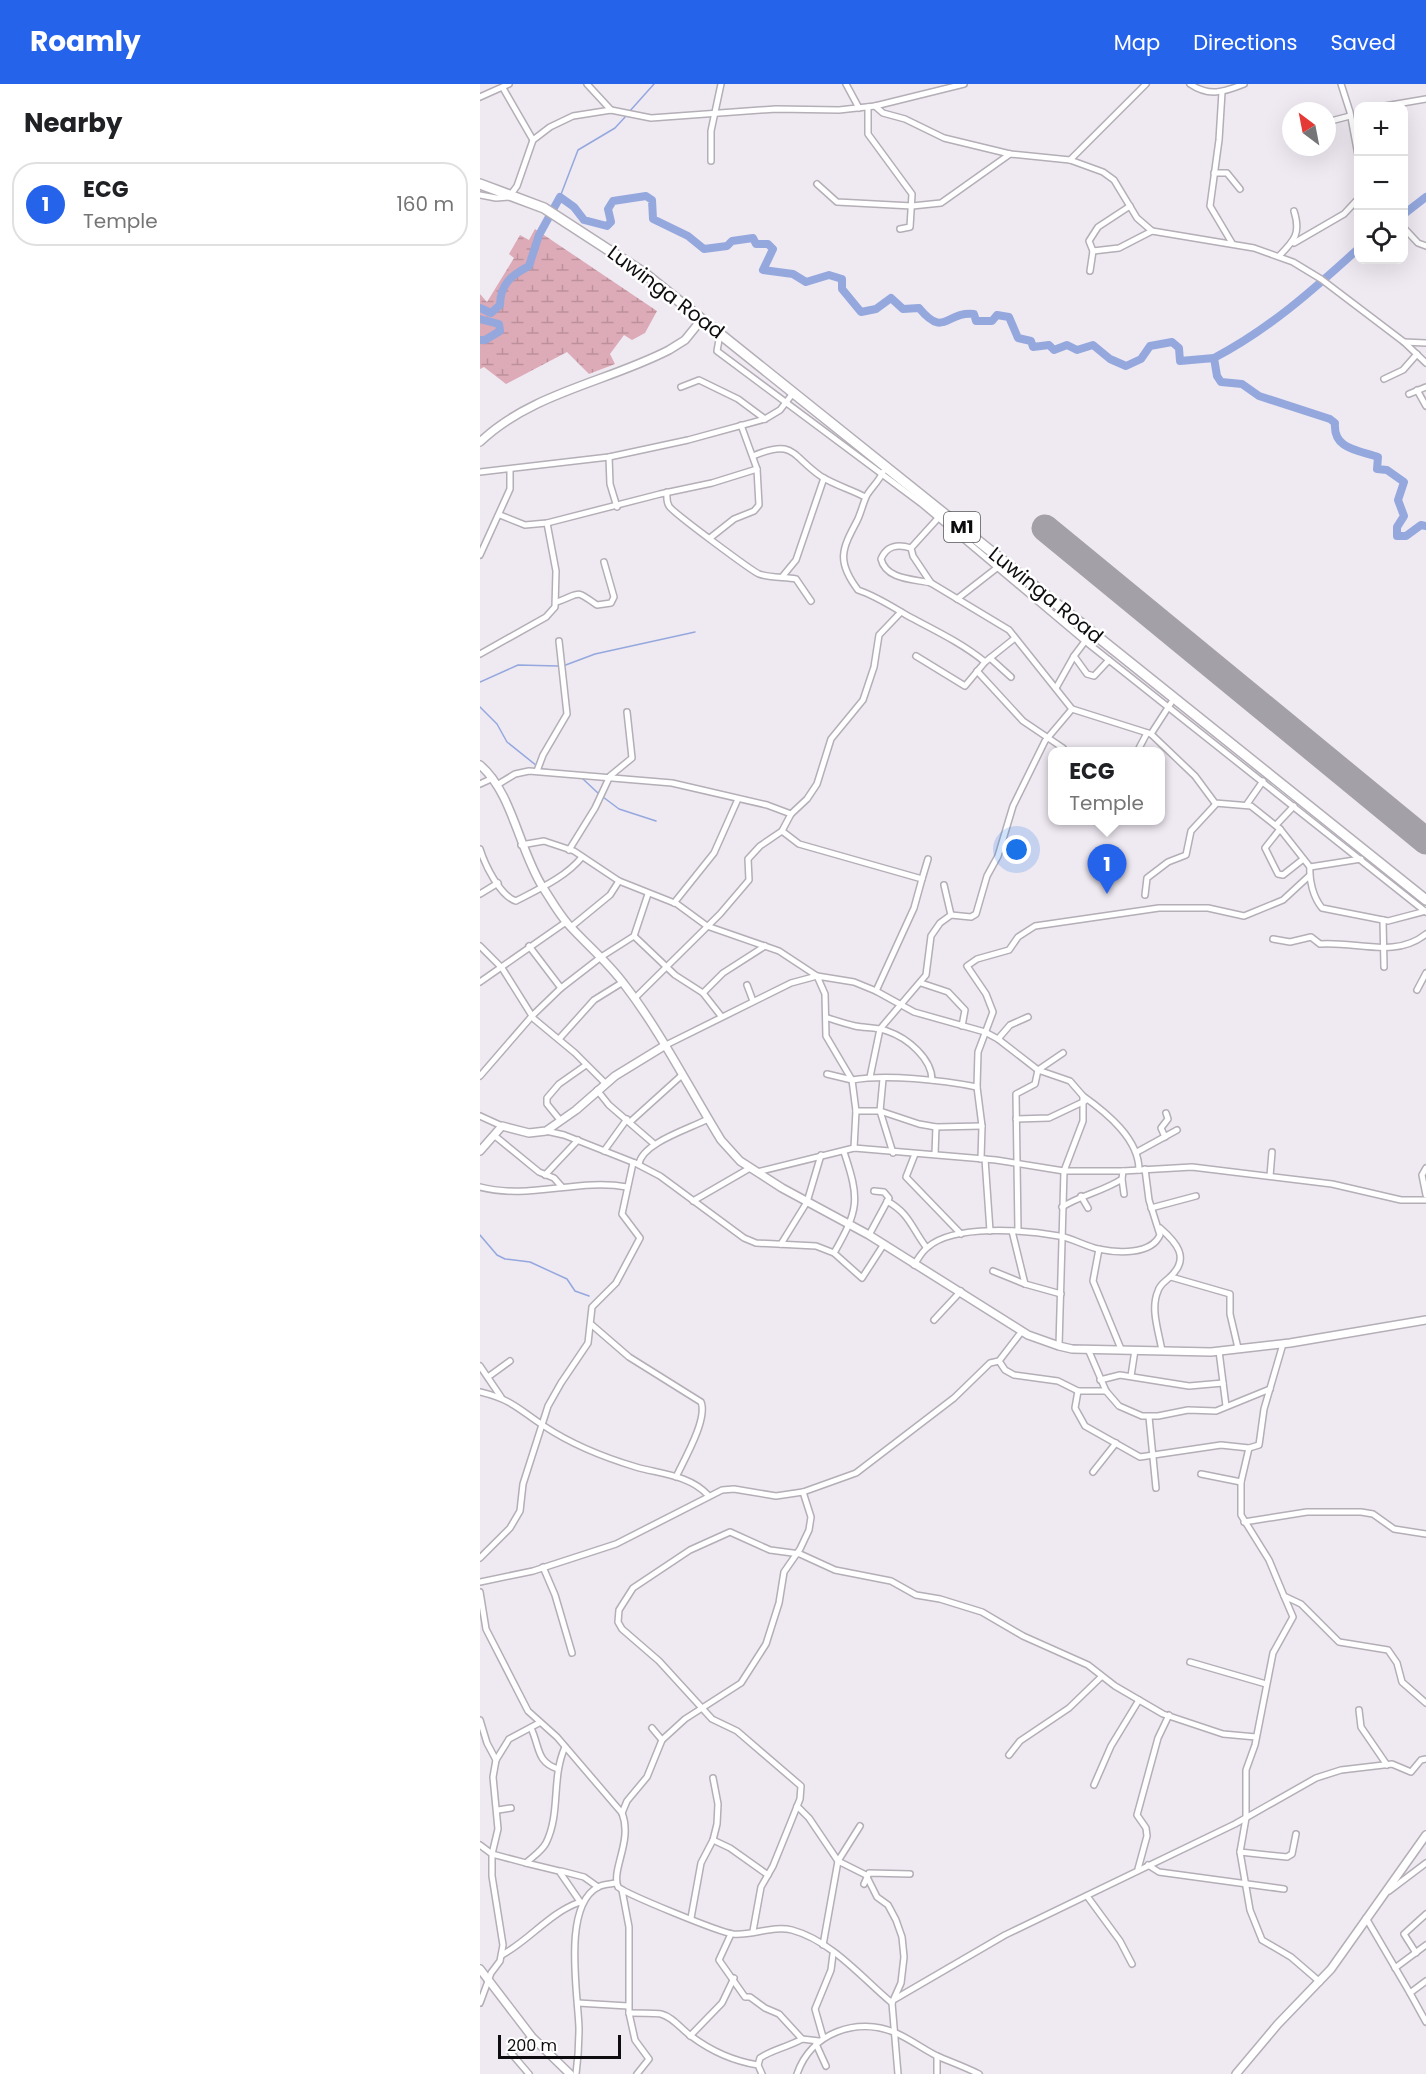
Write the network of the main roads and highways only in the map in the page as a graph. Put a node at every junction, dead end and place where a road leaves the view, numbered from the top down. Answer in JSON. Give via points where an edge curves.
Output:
{"nodes":[{"id":1,"x":480,"y":184,"type":"edge"},
{"id":2,"x":1426,"y":900,"type":"edge"}],
"edges":[{"from":1,"to":2,"type":"highway","name":"Luwinga Road","number":"M1","via":[[544,207],[618,253],[794,392],[884,470],[1092,632],[1266,778]]}]}
